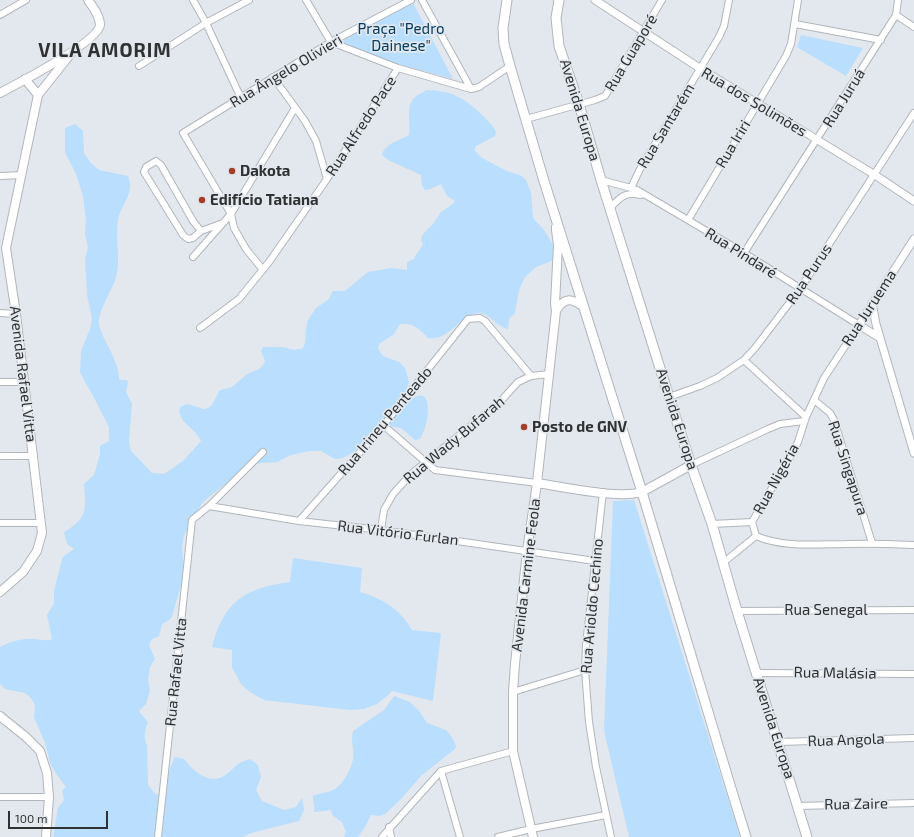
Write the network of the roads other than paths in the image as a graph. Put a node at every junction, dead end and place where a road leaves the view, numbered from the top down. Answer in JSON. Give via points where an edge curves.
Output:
{"nodes":[{"id":1,"x":26,"y":0,"type":"edge"},
{"id":2,"x":88,"y":0,"type":"edge"},
{"id":3,"x":193,"y":0,"type":"edge"},
{"id":4,"x":249,"y":0,"type":"edge"},
{"id":5,"x":306,"y":0,"type":"edge"},
{"id":6,"x":411,"y":0,"type":"edge"},
{"id":7,"x":422,"y":0,"type":"edge"},
{"id":8,"x":507,"y":0,"type":"edge"},
{"id":9,"x":559,"y":0,"type":"edge"},
{"id":10,"x":595,"y":0,"type":"edge"},
{"id":11,"x":662,"y":0,"type":"edge"},
{"id":12,"x":729,"y":0,"type":"edge"},
{"id":13,"x":798,"y":0,"type":"edge"},
{"id":14,"x":898,"y":0,"type":"edge"},
{"id":15,"x":0,"y":15,"type":"edge"},
{"id":16,"x":896,"y":15,"type":"junction"},
{"id":17,"x":206,"y":23,"type":"junction"},
{"id":18,"x":795,"y":24,"type":"junction"},
{"id":19,"x":914,"y":27,"type":"edge"},
{"id":20,"x":643,"y":31,"type":"junction"},
{"id":21,"x":881,"y":40,"type":"junction"},
{"id":22,"x":331,"y":42,"type":"junction"},
{"id":23,"x":72,"y":51,"type":"junction"},
{"id":24,"x":139,"y":66,"type":"dead end"},
{"id":25,"x":510,"y":66,"type":"junction"},
{"id":26,"x":398,"y":68,"type":"junction"},
{"id":27,"x":701,"y":69,"type":"junction"},
{"id":28,"x":273,"y":77,"type":"junction"},
{"id":29,"x":25,"y":79,"type":"junction"},
{"id":30,"x":471,"y":89,"type":"junction"},
{"id":31,"x":0,"y":93,"type":"edge"},
{"id":32,"x":38,"y":95,"type":"junction"},
{"id":33,"x":241,"y":98,"type":"junction"},
{"id":34,"x":579,"y":104,"type":"junction"},
{"id":35,"x":757,"y":104,"type":"junction"},
{"id":36,"x":295,"y":108,"type":"junction"},
{"id":37,"x":914,"y":113,"type":"edge"},
{"id":38,"x":526,"y":119,"type":"junction"},
{"id":39,"x":817,"y":140,"type":"junction"},
{"id":40,"x":22,"y":175,"type":"junction"},
{"id":41,"x":875,"y":175,"type":"junction"},
{"id":42,"x":0,"y":176,"type":"edge"},
{"id":43,"x":327,"y":179,"type":"junction"},
{"id":44,"x":601,"y":180,"type":"junction"},
{"id":45,"x":631,"y":188,"type":"junction"},
{"id":46,"x":643,"y":195,"type":"junction"},
{"id":47,"x":914,"y":201,"type":"edge"},
{"id":48,"x":610,"y":207,"type":"junction"},
{"id":49,"x":231,"y":214,"type":"junction"},
{"id":50,"x":688,"y":220,"type":"junction"},
{"id":51,"x":223,"y":223,"type":"junction"},
{"id":52,"x":558,"y":223,"type":"junction"},
{"id":53,"x":201,"y":231,"type":"junction"},
{"id":54,"x":914,"y":239,"type":"edge"},
{"id":55,"x":3,"y":248,"type":"edge"},
{"id":56,"x":744,"y":253,"type":"junction"},
{"id":57,"x":193,"y":257,"type":"dead end"},
{"id":58,"x":263,"y":270,"type":"junction"},
{"id":59,"x":800,"y":289,"type":"junction"},
{"id":60,"x":872,"y":303,"type":"junction"},
{"id":61,"x":584,"y":307,"type":"junction"},
{"id":62,"x":556,"y":311,"type":"junction"},
{"id":63,"x":0,"y":314,"type":"edge"},
{"id":64,"x":16,"y":314,"type":"junction"},
{"id":65,"x":859,"y":325,"type":"junction"},
{"id":66,"x":200,"y":328,"type":"dead end"},
{"id":67,"x":880,"y":338,"type":"junction"},
{"id":68,"x":744,"y":360,"type":"junction"},
{"id":69,"x":550,"y":374,"type":"junction"},
{"id":70,"x":531,"y":376,"type":"junction"},
{"id":71,"x":0,"y":382,"type":"edge"},
{"id":72,"x":24,"y":382,"type":"junction"},
{"id":73,"x":669,"y":397,"type":"junction"},
{"id":74,"x":814,"y":400,"type":"junction"},
{"id":75,"x":805,"y":419,"type":"junction"},
{"id":76,"x":383,"y":425,"type":"junction"},
{"id":77,"x":263,"y":452,"type":"dead end"},
{"id":78,"x":914,"y":453,"type":"edge"},
{"id":79,"x":0,"y":456,"type":"edge"},
{"id":80,"x":34,"y":456,"type":"junction"},
{"id":81,"x":426,"y":462,"type":"junction"},
{"id":82,"x":691,"y":465,"type":"junction"},
{"id":83,"x":537,"y":483,"type":"junction"},
{"id":84,"x":603,"y":492,"type":"junction"},
{"id":85,"x":642,"y":492,"type":"junction"},
{"id":86,"x":209,"y":506,"type":"junction"},
{"id":87,"x":299,"y":521,"type":"junction"},
{"id":88,"x":752,"y":522,"type":"junction"},
{"id":89,"x":40,"y":523,"type":"junction"},
{"id":90,"x":0,"y":524,"type":"edge"},
{"id":91,"x":712,"y":524,"type":"junction"},
{"id":92,"x":381,"y":530,"type":"junction"},
{"id":93,"x":756,"y":536,"type":"junction"},
{"id":94,"x":872,"y":543,"type":"junction"},
{"id":95,"x":914,"y":545,"type":"edge"},
{"id":96,"x":527,"y":551,"type":"junction"},
{"id":97,"x":595,"y":561,"type":"junction"},
{"id":98,"x":724,"y":562,"type":"junction"},
{"id":99,"x":0,"y":592,"type":"edge"},
{"id":100,"x":914,"y":610,"type":"edge"},
{"id":101,"x":737,"y":611,"type":"junction"},
{"id":102,"x":585,"y":670,"type":"junction"},
{"id":103,"x":756,"y":672,"type":"junction"},
{"id":104,"x":914,"y":674,"type":"edge"},
{"id":105,"x":513,"y":692,"type":"junction"},
{"id":106,"x":1,"y":718,"type":"edge"},
{"id":107,"x":914,"y":738,"type":"edge"},
{"id":108,"x":779,"y":742,"type":"junction"},
{"id":109,"x":513,"y":751,"type":"junction"},
{"id":110,"x":441,"y":771,"type":"junction"},
{"id":111,"x":0,"y":797,"type":"edge"},
{"id":112,"x":49,"y":797,"type":"junction"},
{"id":113,"x":914,"y":803,"type":"edge"},
{"id":114,"x":798,"y":806,"type":"junction"},
{"id":115,"x":606,"y":815,"type":"junction"},
{"id":116,"x":390,"y":827,"type":"junction"},
{"id":117,"x":532,"y":833,"type":"edge"},
{"id":118,"x":46,"y":837,"type":"edge"},
{"id":119,"x":158,"y":837,"type":"edge"},
{"id":120,"x":382,"y":837,"type":"edge"},
{"id":121,"x":391,"y":837,"type":"edge"},
{"id":122,"x":460,"y":837,"type":"edge"},
{"id":123,"x":498,"y":837,"type":"edge"},
{"id":124,"x":611,"y":837,"type":"edge"},
{"id":125,"x":746,"y":837,"type":"edge"},
{"id":126,"x":807,"y":837,"type":"edge"}],
"edges":[{"from":1,"to":15,"type":"street"},
{"from":2,"to":23,"type":"main road","via":[[99,20],[99,28],[92,37]]},
{"from":3,"to":17,"type":"street"},
{"from":4,"to":17,"type":"street"},
{"from":5,"to":22,"type":"street"},
{"from":6,"to":22,"type":"street","name":"Rua Ângelo Olivieri"},
{"from":7,"to":30,"type":"street"},
{"from":8,"to":25,"type":"main road","via":[[503,28]]},
{"from":9,"to":34,"type":"main road","name":"Avenida Europa","via":[[556,18],[559,46]]},
{"from":10,"to":20,"type":"street","name":"Rua dos Solimões"},
{"from":11,"to":20,"type":"street","name":"Rua Guaporé"},
{"from":12,"to":27,"type":"street","name":"Rua Santarém","via":[[724,26]]},
{"from":13,"to":18,"type":"street","name":"Rua Iriri"},
{"from":14,"to":16,"type":"street","name":"Rua Juruá"},
{"from":16,"to":19,"type":"street"},
{"from":16,"to":21,"type":"street","name":"Rua Juruá"},
{"from":17,"to":24,"type":"street"},
{"from":17,"to":33,"type":"street"},
{"from":18,"to":21,"type":"street"},
{"from":18,"to":35,"type":"street","name":"Rua Iriri","via":[[786,56]]},
{"from":20,"to":27,"type":"street","name":"Rua dos Solimões"},
{"from":20,"to":34,"type":"street","name":"Rua Guaporé","via":[[605,96]]},
{"from":21,"to":39,"type":"street","name":"Rua Juruá"},
{"from":22,"to":26,"type":"street"},
{"from":22,"to":28,"type":"street","name":"Rua Ângelo Olivieri"},
{"from":23,"to":29,"type":"main road"},
{"from":23,"to":32,"type":"main road","name":"Avenida Rafael Vitta"},
{"from":25,"to":30,"type":"street","via":[[479,87]]},
{"from":25,"to":38,"type":"main road"},
{"from":26,"to":30,"type":"street"},
{"from":26,"to":43,"type":"street","name":"Rua Alfredo Pace"},
{"from":27,"to":35,"type":"street","name":"Rua dos Solimões"},
{"from":27,"to":45,"type":"street","name":"Rua Santarém"},
{"from":28,"to":33,"type":"street","name":"Rua Ângelo Olivieri"},
{"from":28,"to":36,"type":"street"},
{"from":29,"to":31,"type":"main road"},
{"from":29,"to":32,"type":"main road"},
{"from":32,"to":40,"type":"main road","name":"Avenida Rafael Vitta"},
{"from":33,"to":49,"type":"street","name":"Rua Ângelo Olivieri","via":[[183,133]]},
{"from":34,"to":38,"type":"street","name":"Rua Guaporé"},
{"from":34,"to":44,"type":"main road","name":"Avenida Europa"},
{"from":35,"to":39,"type":"street","name":"Rua dos Solimões"},
{"from":35,"to":50,"type":"street","name":"Rua Iriri"},
{"from":36,"to":43,"type":"street","via":[[316,141]]},
{"from":36,"to":49,"type":"street"},
{"from":37,"to":41,"type":"street","name":"Rua Purus"},
{"from":38,"to":52,"type":"main road"},
{"from":39,"to":41,"type":"street","name":"Rua dos Solimões"},
{"from":39,"to":56,"type":"street","name":"Rua Juruá"},
{"from":40,"to":42,"type":"street"},
{"from":40,"to":55,"type":"main road","name":"Avenida Rafael Vitta"},
{"from":41,"to":47,"type":"street","name":"Rua dos Solimões"},
{"from":41,"to":59,"type":"street","name":"Rua Purus"},
{"from":43,"to":58,"type":"street","name":"Rua Alfredo Pace"},
{"from":44,"to":45,"type":"street","name":"Rua Pindaré"},
{"from":44,"to":48,"type":"main road","name":"Avenida Europa"},
{"from":45,"to":46,"type":"street","name":"Rua Pindaré"},
{"from":46,"to":48,"type":"street","via":[[622,196]]},
{"from":46,"to":50,"type":"street","name":"Rua Pindaré"},
{"from":48,"to":73,"type":"main road","name":"Avenida Europa"},
{"from":49,"to":51,"type":"street"},
{"from":49,"to":58,"type":"street","via":[[234,228],[246,249]]},
{"from":50,"to":56,"type":"street","name":"Rua Pindaré"},
{"from":51,"to":53,"type":"street"},
{"from":51,"to":57,"type":"street"},
{"from":52,"to":61,"type":"main road"},
{"from":52,"to":62,"type":"main road","name":"Avenida Carmine Feola"},
{"from":53,"to":53,"type":"street","via":[[193,222],[161,165],[156,161],[146,167],[144,172],[182,235],[188,239],[193,238]]},
{"from":54,"to":60,"type":"street","name":"Rua Juruema"},
{"from":55,"to":64,"type":"main road","name":"Avenida Rafael Vitta"},
{"from":56,"to":59,"type":"street","name":"Rua Pindaré"},
{"from":58,"to":66,"type":"street","name":"Rua Alfredo Pace","via":[[239,300]]},
{"from":59,"to":65,"type":"street","name":"Rua Pindaré"},
{"from":59,"to":68,"type":"street","name":"Rua Purus"},
{"from":60,"to":65,"type":"street","name":"Rua Juruema"},
{"from":60,"to":67,"type":"street"},
{"from":61,"to":62,"type":"main road","via":[[571,300],[560,304]]},
{"from":61,"to":85,"type":"main road"},
{"from":62,"to":69,"type":"main road","name":"Avenida Carmine Feola"},
{"from":63,"to":64,"type":"street"},
{"from":64,"to":72,"type":"main road","name":"Avenida Rafael Vitta"},
{"from":65,"to":67,"type":"street"},
{"from":65,"to":74,"type":"street","name":"Rua Juruema","via":[[824,378]]},
{"from":67,"to":78,"type":"street"},
{"from":68,"to":73,"type":"street","name":"Rua Purus","via":[[717,378]]},
{"from":68,"to":75,"type":"street"},
{"from":69,"to":70,"type":"street","name":"Rua Wady Bufarah"},
{"from":69,"to":83,"type":"main road","name":"Avenida Carmine Feola"},
{"from":70,"to":76,"type":"street","name":"Rua Irineu Penteado","via":[[485,321],[480,318],[468,319]]},
{"from":70,"to":81,"type":"street","name":"Rua Wady Bufarah","via":[[518,382],[499,403]]},
{"from":71,"to":72,"type":"street"},
{"from":72,"to":80,"type":"main road","name":"Avenida Rafael Vitta"},
{"from":73,"to":82,"type":"main road","name":"Avenida Europa"},
{"from":74,"to":75,"type":"street","name":"Rua Nigéria"},
{"from":74,"to":94,"type":"street","name":"Rua Singapura","via":[[830,413],[834,420]]},
{"from":75,"to":82,"type":"street","via":[[780,424]]},
{"from":75,"to":88,"type":"street","name":"Rua Nigéria","via":[[793,452]]},
{"from":76,"to":81,"type":"street"},
{"from":76,"to":87,"type":"street","name":"Rua Irineu Penteado"},
{"from":77,"to":86,"type":"street"},
{"from":79,"to":80,"type":"street"},
{"from":80,"to":89,"type":"main road","name":"Avenida Rafael Vitta"},
{"from":81,"to":83,"type":"street","via":[[435,470]]},
{"from":81,"to":92,"type":"street","name":"Rua Wady Bufarah","via":[[393,494],[384,510]]},
{"from":82,"to":85,"type":"main road"},
{"from":82,"to":91,"type":"main road","name":"Avenida Europa"},
{"from":83,"to":84,"type":"main road"},
{"from":83,"to":96,"type":"main road","name":"Avenida Carmine Feola"},
{"from":84,"to":85,"type":"main road"},
{"from":84,"to":97,"type":"street","name":"Rua Arioldo Cechino"},
{"from":85,"to":125,"type":"main road"},
{"from":86,"to":87,"type":"street","name":"Rua Vitório Furlan"},
{"from":86,"to":119,"type":"street","name":"Rua Rafael Vitta","via":[[192,520]]},
{"from":87,"to":92,"type":"street","name":"Rua Vitório Furlan"},
{"from":88,"to":91,"type":"street"},
{"from":88,"to":93,"type":"street","name":"Rua Nigéria"},
{"from":89,"to":90,"type":"street"},
{"from":89,"to":99,"type":"main road","name":"Avenida Rafael Vitta","via":[[42,533],[37,551],[23,572]]},
{"from":91,"to":98,"type":"main road","name":"Avenida Europa"},
{"from":92,"to":96,"type":"street","name":"Rua Vitório Furlan"},
{"from":93,"to":94,"type":"street","via":[[789,544]]},
{"from":93,"to":98,"type":"street"},
{"from":94,"to":95,"type":"street"},
{"from":96,"to":97,"type":"street","name":"Rua Vitório Furlan"},
{"from":96,"to":105,"type":"main road","name":"Avenida Carmine Feola"},
{"from":97,"to":102,"type":"street","name":"Rua Arioldo Cechino"},
{"from":98,"to":101,"type":"main road","name":"Avenida Europa"},
{"from":100,"to":101,"type":"street","name":"Rua Senegal"},
{"from":101,"to":103,"type":"main road","name":"Avenida Europa"},
{"from":102,"to":105,"type":"street"},
{"from":102,"to":115,"type":"street","name":"Rua Arioldo Cechino","via":[[589,722]]},
{"from":103,"to":104,"type":"street","name":"Rua Malásia"},
{"from":103,"to":108,"type":"main road","name":"Avenida Europa"},
{"from":105,"to":109,"type":"main road","name":"Avenida Carmine Feola"},
{"from":106,"to":112,"type":"main road","via":[[40,751],[47,773]]},
{"from":107,"to":108,"type":"street","name":"Rua Angola"},
{"from":108,"to":114,"type":"main road","name":"Avenida Europa"},
{"from":109,"to":110,"type":"street"},
{"from":109,"to":117,"type":"main road","name":"Avenida Carmine Feola"},
{"from":110,"to":116,"type":"street"},
{"from":110,"to":122,"type":"street"},
{"from":111,"to":112,"type":"street"},
{"from":112,"to":118,"type":"main road"},
{"from":113,"to":114,"type":"street","name":"Rua Zaire"},
{"from":114,"to":126,"type":"main road","name":"Avenida Europa"},
{"from":115,"to":117,"type":"street"},
{"from":115,"to":124,"type":"street","name":"Rua Arioldo Cechino"},
{"from":116,"to":120,"type":"street"},
{"from":116,"to":121,"type":"street"},
{"from":117,"to":123,"type":"street"}]}
